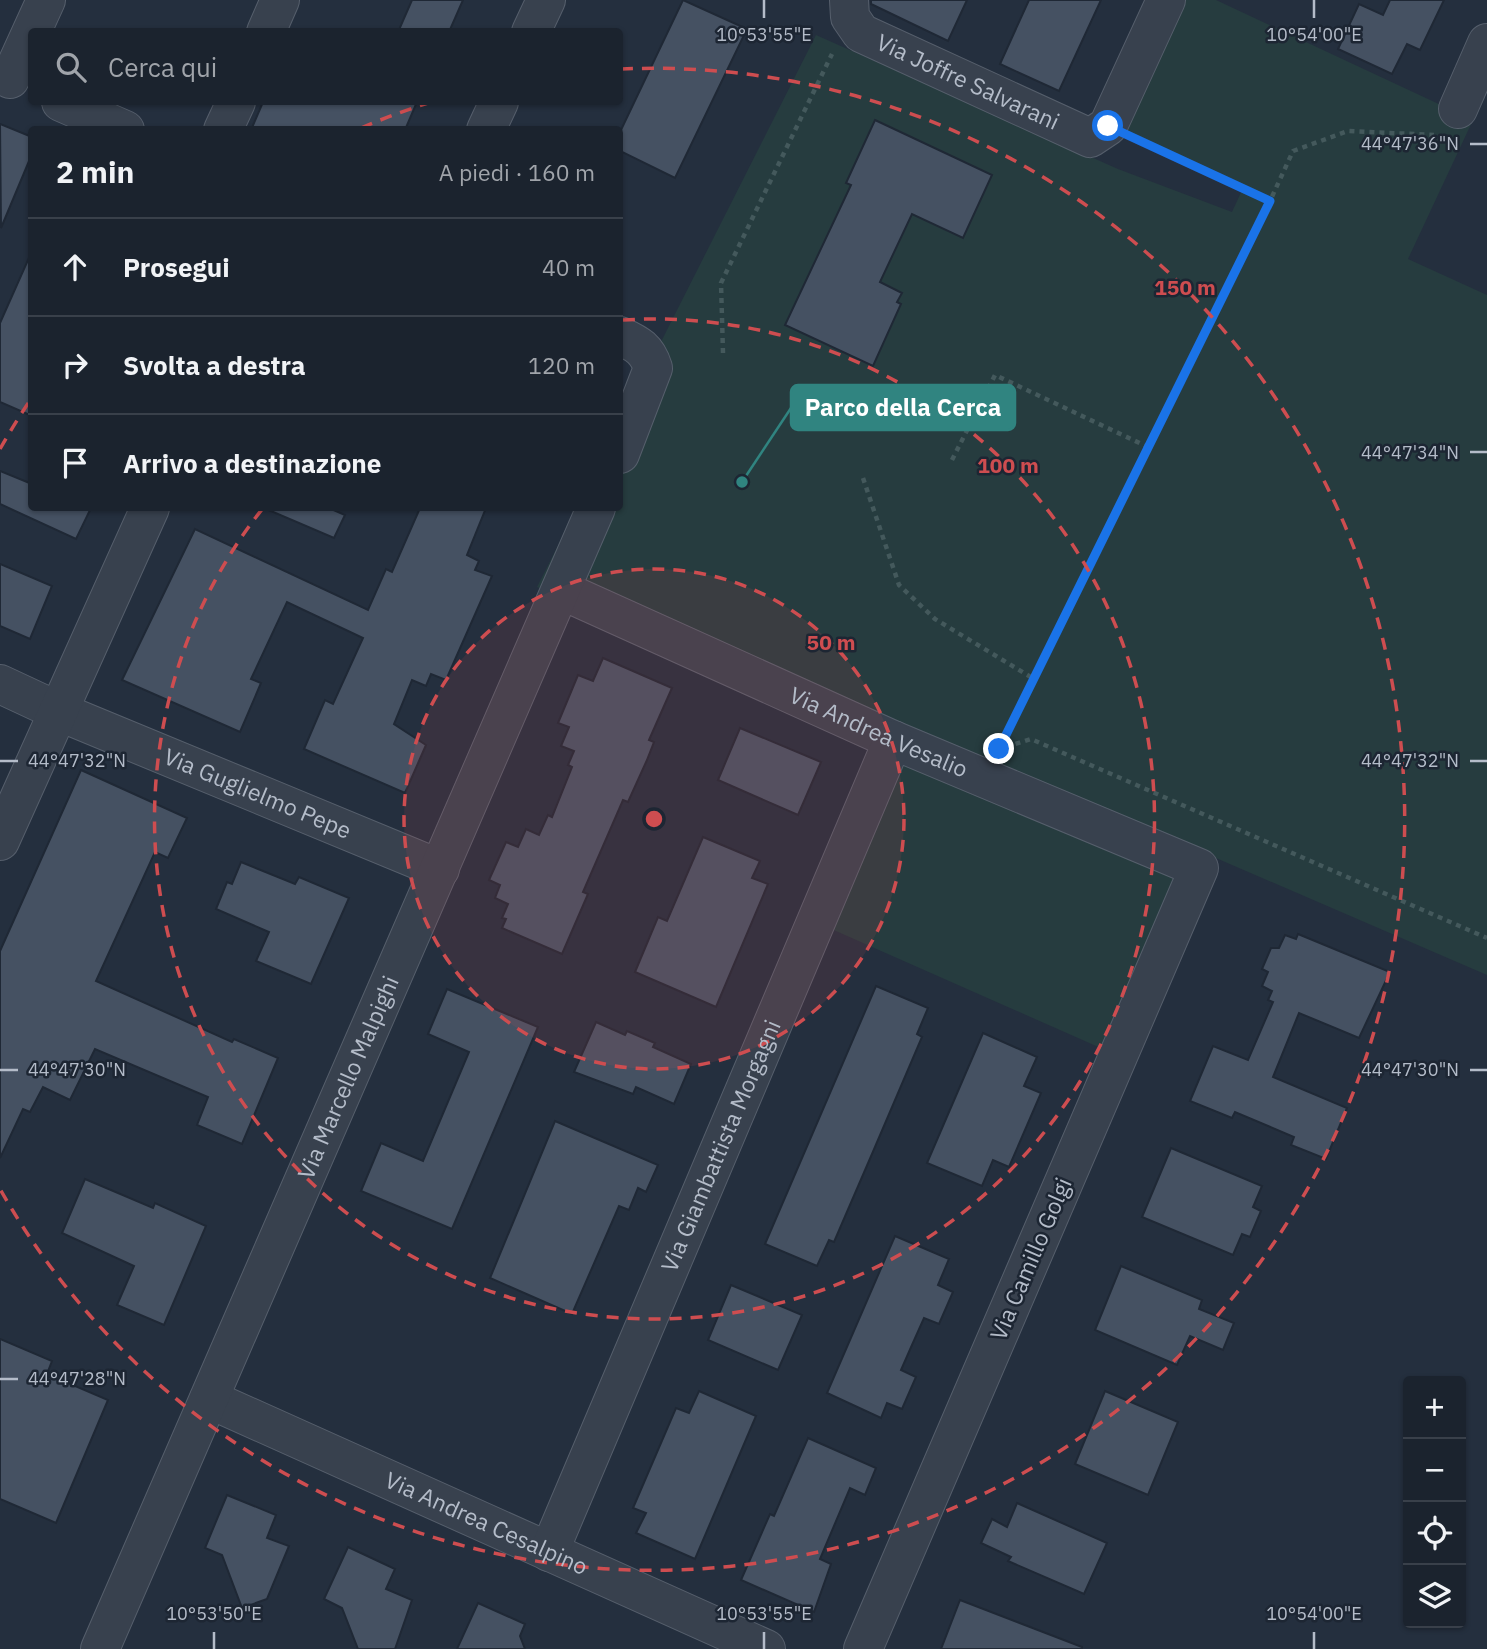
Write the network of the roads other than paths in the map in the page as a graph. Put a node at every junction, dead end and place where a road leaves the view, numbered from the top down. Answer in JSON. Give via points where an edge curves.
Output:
{"nodes":[{"id":1,"x":46,"y":0,"type":"edge"},
{"id":2,"x":280,"y":0,"type":"edge"},
{"id":3,"x":546,"y":0,"type":"edge"},
{"id":4,"x":1166,"y":0,"type":"edge"},
{"id":5,"x":849,"y":9,"type":"edge"},
{"id":6,"x":35,"y":28,"type":"edge"},
{"id":7,"x":268,"y":28,"type":"edge"},
{"id":8,"x":533,"y":28,"type":"edge"},
{"id":9,"x":1487,"y":43,"type":"edge"},
{"id":10,"x":28,"y":45,"type":"edge"},
{"id":11,"x":14,"y":80,"type":"edge"},
{"id":12,"x":68,"y":105,"type":"edge"},
{"id":13,"x":235,"y":105,"type":"edge"},
{"id":14,"x":498,"y":105,"type":"edge"},
{"id":15,"x":1458,"y":109,"type":"road end"},
{"id":16,"x":116,"y":126,"type":"edge"},
{"id":17,"x":225,"y":126,"type":"edge"},
{"id":18,"x":488,"y":126,"type":"edge"},
{"id":19,"x":634,"y":345,"type":"edge"},
{"id":20,"x":623,"y":447,"type":"edge"},
{"id":21,"x":149,"y":511,"type":"edge"},
{"id":22,"x":595,"y":511,"type":"edge"},
{"id":23,"x":561,"y":590,"type":"junction"},
{"id":24,"x":0,"y":684,"type":"edge"},
{"id":25,"x":60,"y":712,"type":"junction"},
{"id":26,"x":893,"y":740,"type":"junction"},
{"id":27,"x":0,"y":841,"type":"edge"},
{"id":28,"x":1199,"y":868,"type":"joint"},
{"id":29,"x":440,"y":869,"type":"junction"},
{"id":30,"x":209,"y":1399,"type":"junction"},
{"id":31,"x":549,"y":1552,"type":"junction"},
{"id":32,"x":100,"y":1649,"type":"edge"},
{"id":33,"x":766,"y":1649,"type":"edge"},
{"id":34,"x":863,"y":1649,"type":"edge"}],
"edges":[{"from":1,"to":6,"type":"street"},
{"from":2,"to":7,"type":"street"},
{"from":3,"to":8,"type":"street"},
{"from":4,"to":5,"type":"street","name":"Via Joffre Salvarani","via":[[1108,126],[1090,138],[861,33]]},
{"from":9,"to":15,"type":"street"},
{"from":10,"to":11,"type":"street"},
{"from":12,"to":16,"type":"street"},
{"from":13,"to":17,"type":"street"},
{"from":14,"to":18,"type":"street"},
{"from":19,"to":20,"type":"street","via":[[653,368],[652,379]]},
{"from":21,"to":25,"type":"street"},
{"from":22,"to":23,"type":"street","name":"Via Marcello Malpighi"},
{"from":23,"to":26,"type":"street","name":"Via Andrea Vesalio"},
{"from":23,"to":29,"type":"street","name":"Via Marcello Malpighi"},
{"from":24,"to":25,"type":"street","name":"Via Guglielmo Pepe"},
{"from":25,"to":27,"type":"street"},
{"from":25,"to":29,"type":"street","name":"Via Guglielmo Pepe"},
{"from":26,"to":28,"type":"street","name":"Via Andrea Vesalio"},
{"from":26,"to":31,"type":"street","name":"Via Giambattista Morgagni"},
{"from":28,"to":34,"type":"street","name":"Via Camillo Golgi"},
{"from":29,"to":30,"type":"street","name":"Via Marcello Malpighi"},
{"from":30,"to":31,"type":"street","name":"Via Andrea Cesalpino"},
{"from":30,"to":32,"type":"street","name":"Via Marcello Malpighi"},
{"from":31,"to":33,"type":"street","name":"Via Andrea Cesalpino"}]}
